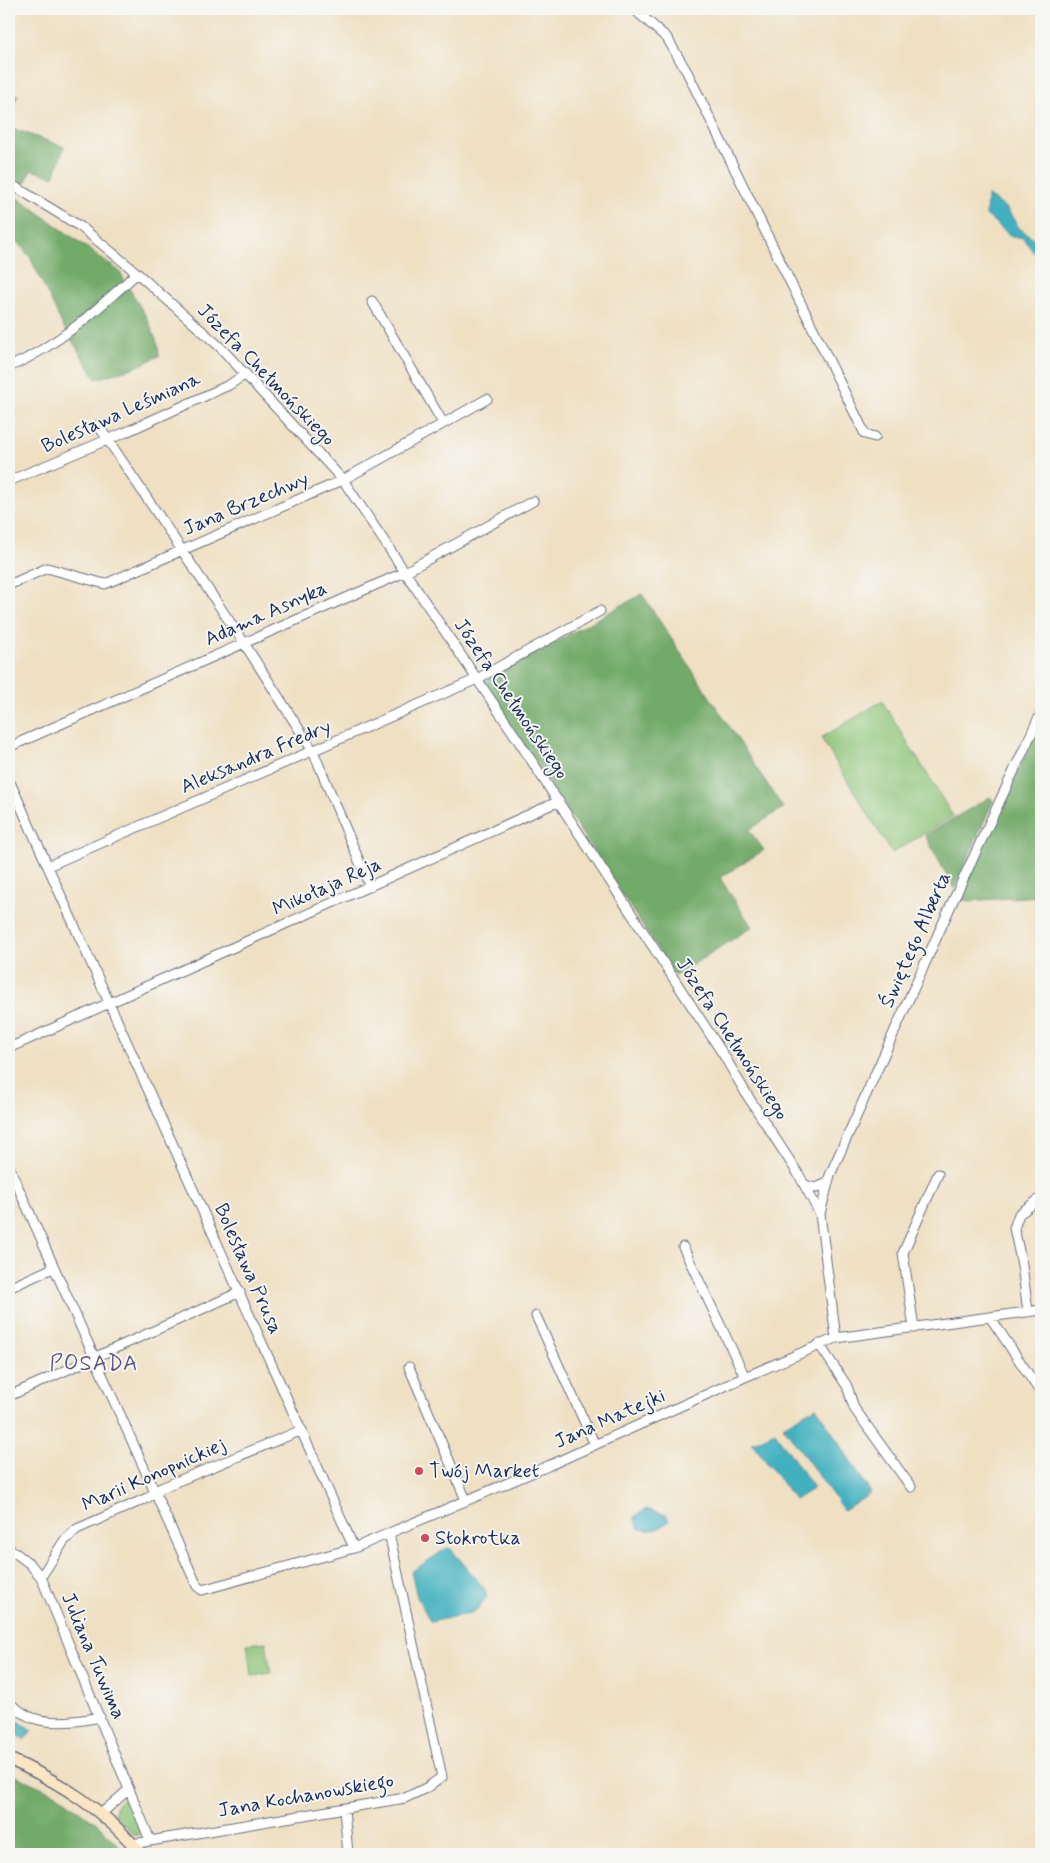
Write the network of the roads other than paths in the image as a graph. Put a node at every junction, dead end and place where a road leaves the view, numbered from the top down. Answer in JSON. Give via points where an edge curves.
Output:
{"nodes":[{"id":1,"x":634,"y":9,"type":"edge"},
{"id":2,"x":9,"y":183,"type":"edge"},
{"id":3,"x":138,"y":273,"type":"junction"},
{"id":4,"x":372,"y":301,"type":"dead end"},
{"id":5,"x":9,"y":367,"type":"edge"},
{"id":6,"x":246,"y":374,"type":"junction"},
{"id":7,"x":487,"y":399,"type":"dead end"},
{"id":8,"x":443,"y":424,"type":"junction"},
{"id":9,"x":98,"y":425,"type":"dead end"},
{"id":10,"x":875,"y":437,"type":"dead end"},
{"id":11,"x":107,"y":438,"type":"junction"},
{"id":12,"x":343,"y":480,"type":"junction"},
{"id":13,"x":9,"y":481,"type":"edge"},
{"id":14,"x":532,"y":501,"type":"dead end"},
{"id":15,"x":182,"y":550,"type":"junction"},
{"id":16,"x":405,"y":572,"type":"junction"},
{"id":17,"x":9,"y":585,"type":"edge"},
{"id":18,"x":600,"y":611,"type":"dead end"},
{"id":19,"x":244,"y":643,"type":"junction"},
{"id":20,"x":477,"y":679,"type":"junction"},
{"id":21,"x":1041,"y":713,"type":"edge"},
{"id":22,"x":9,"y":748,"type":"edge"},
{"id":23,"x":313,"y":751,"type":"junction"},
{"id":24,"x":9,"y":780,"type":"edge"},
{"id":25,"x":558,"y":801,"type":"junction"},
{"id":26,"x":48,"y":866,"type":"junction"},
{"id":27,"x":370,"y":887,"type":"junction"},
{"id":28,"x":110,"y":1005,"type":"junction"},
{"id":29,"x":9,"y":1048,"type":"edge"},
{"id":30,"x":9,"y":1167,"type":"edge"},
{"id":31,"x":938,"y":1174,"type":"dead end"},
{"id":32,"x":11,"y":1180,"type":"edge"},
{"id":33,"x":827,"y":1183,"type":"junction"},
{"id":34,"x":805,"y":1185,"type":"junction"},
{"id":35,"x":1041,"y":1198,"type":"edge"},
{"id":36,"x":820,"y":1214,"type":"junction"},
{"id":37,"x":682,"y":1247,"type":"dead end"},
{"id":38,"x":53,"y":1268,"type":"junction"},
{"id":39,"x":9,"y":1288,"type":"edge"},
{"id":40,"x":240,"y":1292,"type":"junction"},
{"id":41,"x":1041,"y":1310,"type":"edge"},
{"id":42,"x":1028,"y":1312,"type":"junction"},
{"id":43,"x":536,"y":1316,"type":"dead end"},
{"id":44,"x":990,"y":1317,"type":"junction"},
{"id":45,"x":914,"y":1328,"type":"junction"},
{"id":46,"x":836,"y":1338,"type":"junction"},
{"id":47,"x":819,"y":1344,"type":"junction"},
{"id":48,"x":93,"y":1357,"type":"junction"},
{"id":49,"x":409,"y":1367,"type":"dead end"},
{"id":50,"x":745,"y":1376,"type":"junction"},
{"id":51,"x":1041,"y":1393,"type":"edge"},
{"id":52,"x":9,"y":1396,"type":"edge"},
{"id":53,"x":302,"y":1430,"type":"junction"},
{"id":54,"x":595,"y":1445,"type":"junction"},
{"id":55,"x":911,"y":1487,"type":"dead end"},
{"id":56,"x":154,"y":1492,"type":"junction"},
{"id":57,"x":466,"y":1500,"type":"junction"},
{"id":58,"x":389,"y":1533,"type":"junction"},
{"id":59,"x":9,"y":1548,"type":"edge"},
{"id":60,"x":354,"y":1548,"type":"junction"},
{"id":61,"x":41,"y":1577,"type":"junction"},
{"id":62,"x":9,"y":1703,"type":"edge"},
{"id":63,"x":100,"y":1717,"type":"junction"},
{"id":64,"x":9,"y":1759,"type":"edge"},
{"id":65,"x":128,"y":1790,"type":"junction"},
{"id":66,"x":344,"y":1809,"type":"junction"},
{"id":67,"x":102,"y":1813,"type":"junction"},
{"id":68,"x":150,"y":1840,"type":"junction"},
{"id":69,"x":132,"y":1844,"type":"junction"},
{"id":70,"x":141,"y":1854,"type":"edge"},
{"id":71,"x":348,"y":1854,"type":"edge"}],
"edges":[{"from":1,"to":10,"type":"street","via":[[667,38],[687,72],[865,434]]},
{"from":2,"to":3,"type":"street","name":"Józefa Chełmońskiego","via":[[82,227]]},
{"from":3,"to":5,"type":"street","via":[[91,315],[47,347]]},
{"from":3,"to":6,"type":"street","name":"Józefa Chełmońskiego"},
{"from":4,"to":8,"type":"street"},
{"from":6,"to":11,"type":"street","name":"Bolesława Leśmiana","via":[[221,389]]},
{"from":6,"to":12,"type":"street","name":"Józefa Chełmońskiego"},
{"from":7,"to":8,"type":"street","name":"Jana Brzechwy"},
{"from":8,"to":12,"type":"street","name":"Jana Brzechwy"},
{"from":9,"to":11,"type":"street"},
{"from":11,"to":13,"type":"street","name":"Bolesława Leśmiana"},
{"from":11,"to":15,"type":"street"},
{"from":12,"to":15,"type":"street","name":"Jana Brzechwy"},
{"from":12,"to":16,"type":"street","name":"Józefa Chełmońskiego"},
{"from":14,"to":16,"type":"street","name":"Adama Asnyka"},
{"from":15,"to":17,"type":"street","name":"Jana Brzechwy","via":[[105,584],[47,568]]},
{"from":15,"to":19,"type":"street"},
{"from":16,"to":19,"type":"street","name":"Adama Asnyka"},
{"from":16,"to":20,"type":"street","name":"Józefa Chełmońskiego"},
{"from":18,"to":20,"type":"street","name":"Aleksandra Fredry"},
{"from":19,"to":22,"type":"street","name":"Adama Asnyka"},
{"from":19,"to":23,"type":"street"},
{"from":20,"to":23,"type":"street","name":"Aleksandra Fredry"},
{"from":20,"to":25,"type":"street","name":"Józefa Chełmońskiego"},
{"from":21,"to":33,"type":"street","name":"Świętego Alberta"},
{"from":23,"to":26,"type":"street","name":"Aleksandra Fredry"},
{"from":23,"to":27,"type":"street"},
{"from":24,"to":26,"type":"street","name":"Bolesława Prusa"},
{"from":25,"to":27,"type":"street","name":"Mikołaja Reja"},
{"from":25,"to":34,"type":"street","name":"Józefa Chełmońskiego"},
{"from":26,"to":28,"type":"street","name":"Bolesława Prusa"},
{"from":27,"to":28,"type":"street","name":"Mikołaja Reja"},
{"from":28,"to":29,"type":"street","name":"Mikołaja Reja"},
{"from":28,"to":40,"type":"street","name":"Bolesława Prusa"},
{"from":30,"to":32,"type":"street"},
{"from":31,"to":45,"type":"street","via":[[904,1253]]},
{"from":32,"to":38,"type":"street"},
{"from":33,"to":34,"type":"street","via":[[816,1188]]},
{"from":33,"to":36,"type":"street","name":"Świętego Alberta"},
{"from":34,"to":36,"type":"street","name":"Józefa Chełmońskiego"},
{"from":35,"to":42,"type":"street","via":[[1019,1214],[1014,1228]]},
{"from":36,"to":46,"type":"street","name":"Józefa Chełmońskiego"},
{"from":37,"to":50,"type":"street"},
{"from":38,"to":39,"type":"street"},
{"from":38,"to":48,"type":"street"},
{"from":40,"to":48,"type":"street"},
{"from":40,"to":53,"type":"street","name":"Bolesława Prusa"},
{"from":41,"to":42,"type":"street","name":"Jana Matejki"},
{"from":42,"to":44,"type":"street","name":"Jana Matejki"},
{"from":43,"to":54,"type":"street"},
{"from":44,"to":45,"type":"street","name":"Jana Matejki"},
{"from":44,"to":51,"type":"street"},
{"from":45,"to":46,"type":"street","name":"Jana Matejki"},
{"from":46,"to":47,"type":"street","name":"Jana Matejki"},
{"from":47,"to":50,"type":"street","name":"Jana Matejki"},
{"from":47,"to":55,"type":"street","via":[[847,1386],[854,1408]]},
{"from":48,"to":52,"type":"street"},
{"from":48,"to":56,"type":"street"},
{"from":49,"to":57,"type":"street"},
{"from":50,"to":54,"type":"street","name":"Jana Matejki"},
{"from":53,"to":56,"type":"street","name":"Marii Konopnickiej"},
{"from":53,"to":60,"type":"street","name":"Bolesława Prusa"},
{"from":54,"to":57,"type":"street","name":"Jana Matejki"},
{"from":56,"to":60,"type":"street","name":"Jana Matejki","via":[[200,1589]]},
{"from":56,"to":61,"type":"street","name":"Marii Konopnickiej","via":[[77,1529],[64,1541]]},
{"from":57,"to":58,"type":"street","name":"Jana Matejki"},
{"from":58,"to":60,"type":"street","name":"Jana Matejki"},
{"from":58,"to":66,"type":"street","name":"Jana Kochanowskiego","via":[[442,1777],[428,1788],[405,1798]]},
{"from":59,"to":61,"type":"street","name":"Juliana Tuwima"},
{"from":61,"to":63,"type":"street","name":"Juliana Tuwima"},
{"from":62,"to":63,"type":"street","via":[[42,1720]]},
{"from":63,"to":65,"type":"street","name":"Juliana Tuwima"},
{"from":64,"to":67,"type":"main road","via":[[74,1793]]},
{"from":65,"to":67,"type":"street"},
{"from":65,"to":68,"type":"street","name":"Juliana Tuwima"},
{"from":66,"to":68,"type":"street","name":"Jana Kochanowskiego"},
{"from":66,"to":71,"type":"street"},
{"from":67,"to":69,"type":"main road"},
{"from":68,"to":69,"type":"street","name":"Jana Kochanowskiego"},
{"from":69,"to":70,"type":"main road"}]}
